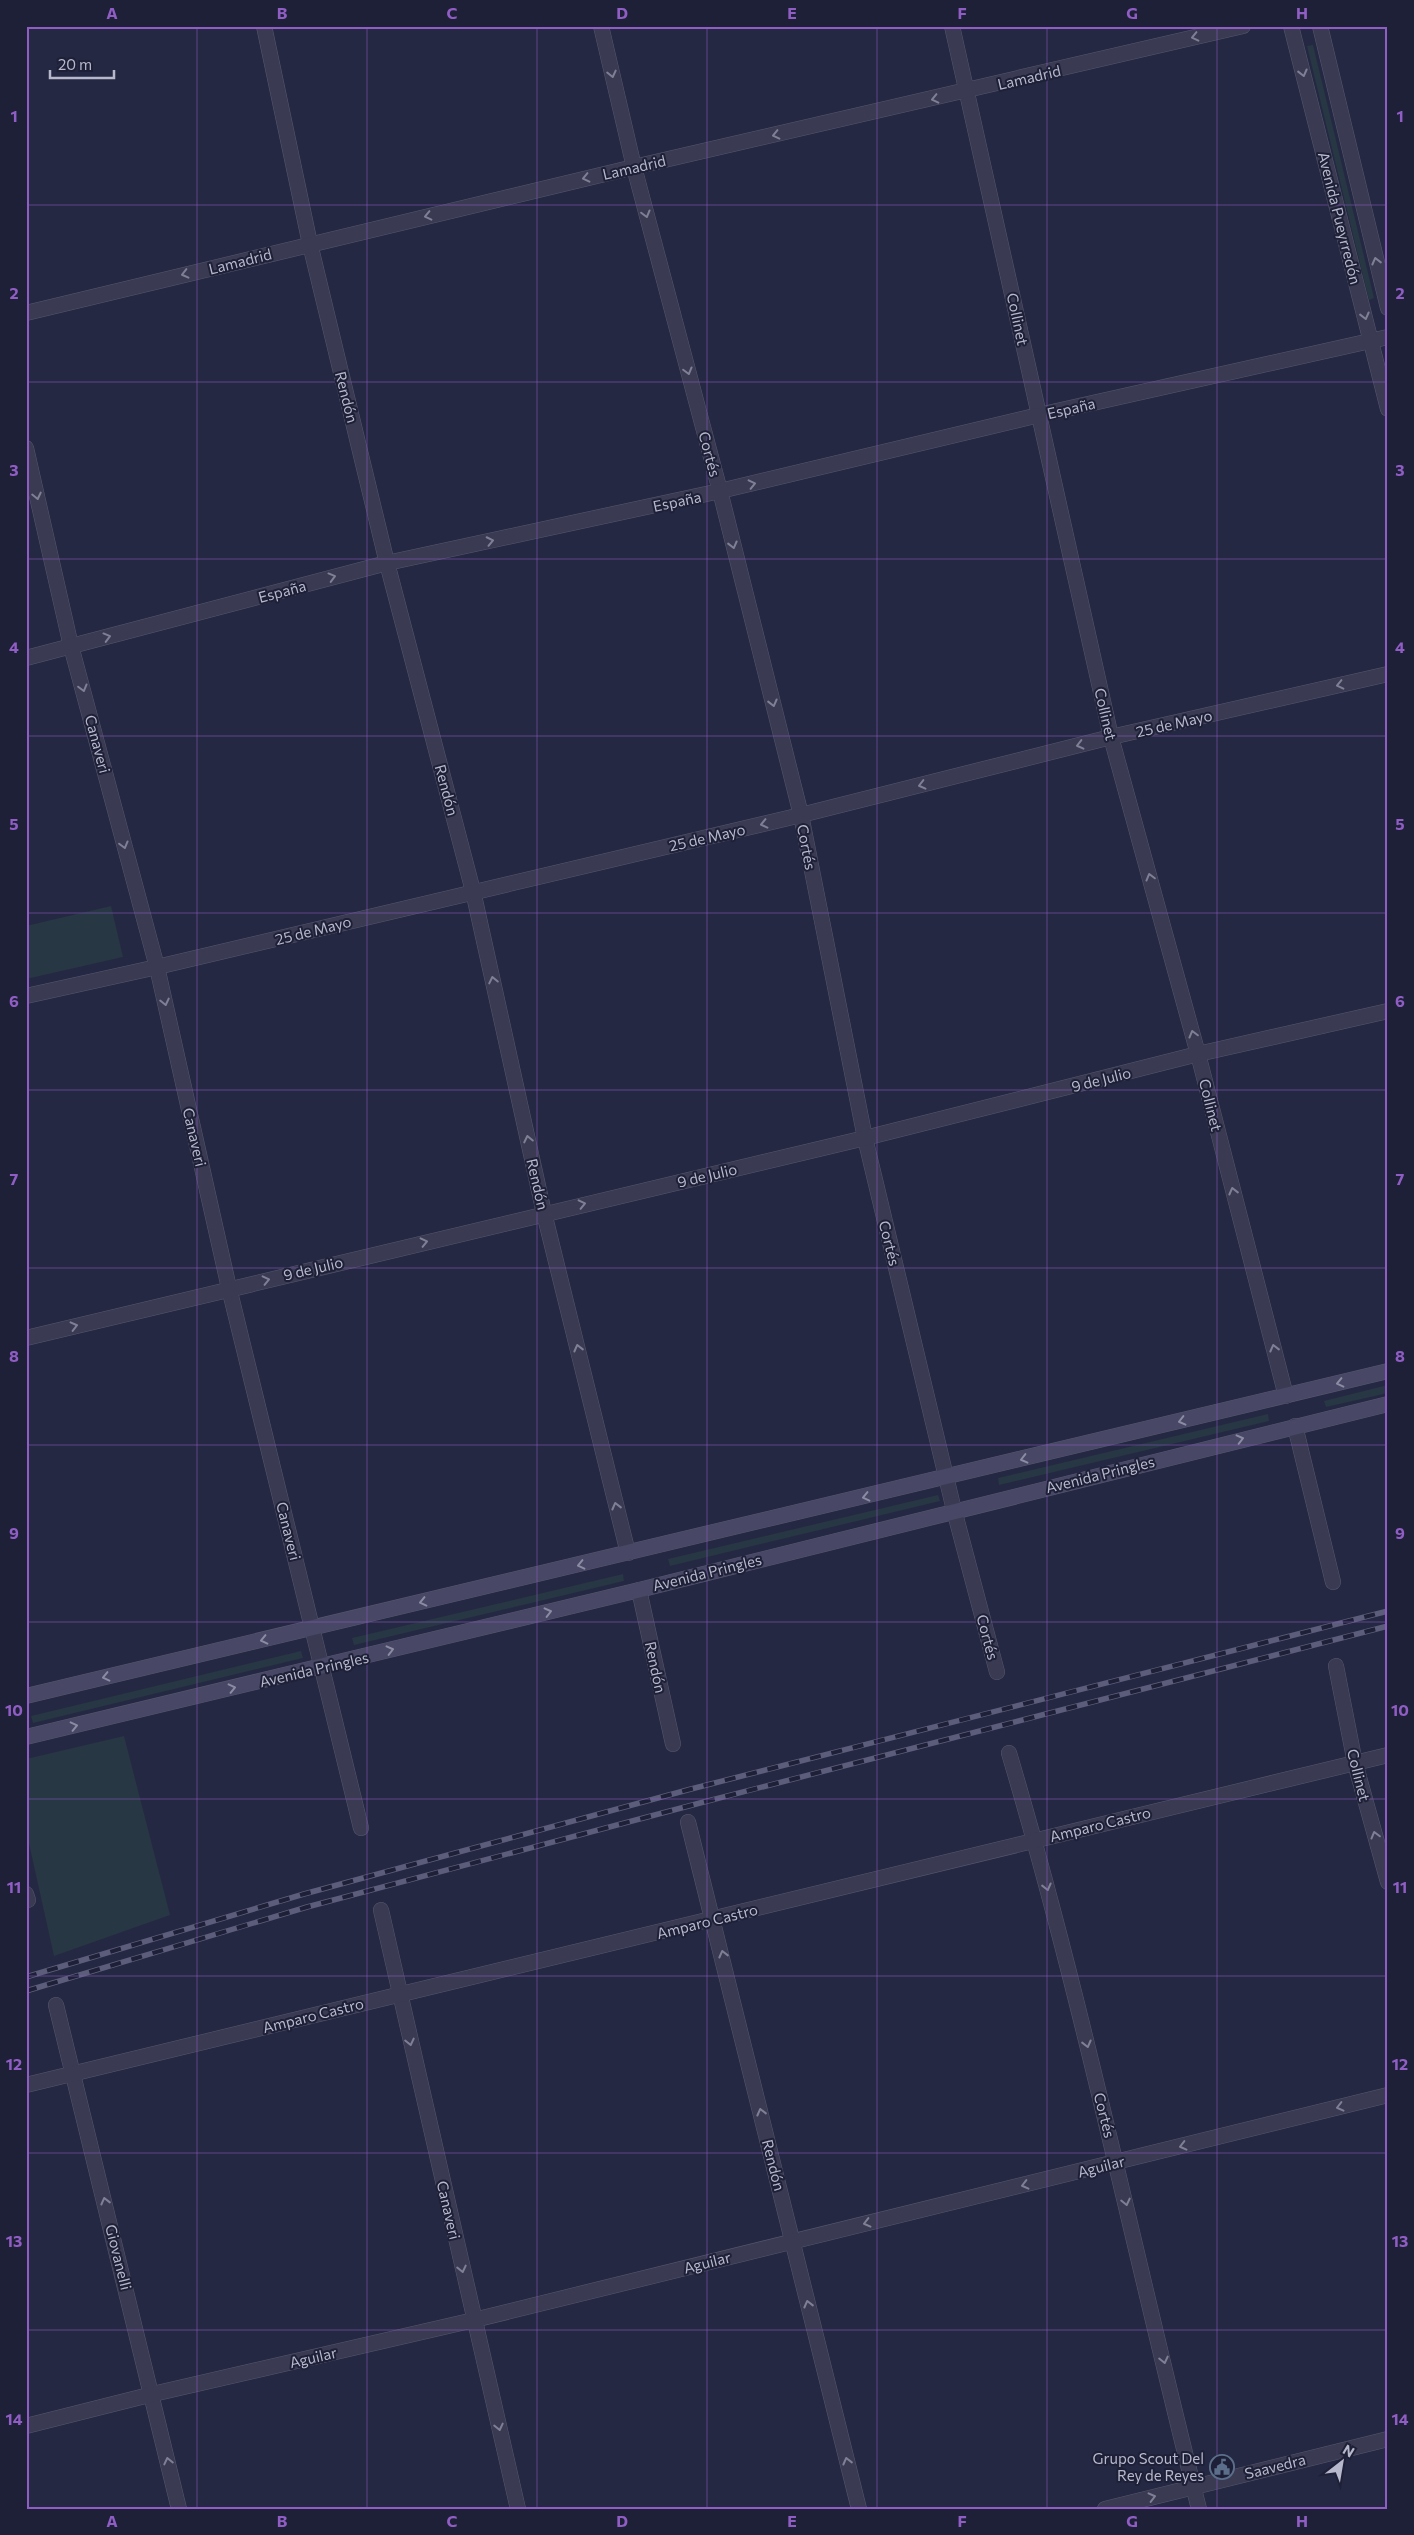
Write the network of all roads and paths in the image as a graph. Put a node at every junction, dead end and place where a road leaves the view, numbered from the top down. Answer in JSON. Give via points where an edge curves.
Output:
{"nodes":[{"id":1,"x":264,"y":26,"type":"edge"},
{"id":2,"x":601,"y":26,"type":"edge"},
{"id":3,"x":952,"y":26,"type":"edge"},
{"id":4,"x":1243,"y":26,"type":"edge"},
{"id":5,"x":1291,"y":26,"type":"edge"},
{"id":6,"x":1320,"y":26,"type":"edge"},
{"id":7,"x":968,"y":91,"type":"junction"},
{"id":8,"x":634,"y":167,"type":"junction"},
{"id":9,"x":310,"y":244,"type":"junction"},
{"id":10,"x":1388,"y":308,"type":"edge"},
{"id":11,"x":26,"y":313,"type":"edge"},
{"id":12,"x":1388,"y":336,"type":"edge"},
{"id":13,"x":1371,"y":341,"type":"junction"},
{"id":14,"x":1388,"y":409,"type":"edge"},
{"id":15,"x":1039,"y":415,"type":"junction"},
{"id":16,"x":26,"y":448,"type":"edge"},
{"id":17,"x":720,"y":492,"type":"junction"},
{"id":18,"x":388,"y":563,"type":"junction"},
{"id":19,"x":71,"y":646,"type":"junction"},
{"id":20,"x":26,"y":658,"type":"edge"},
{"id":21,"x":1388,"y":674,"type":"edge"},
{"id":22,"x":1111,"y":737,"type":"junction"},
{"id":23,"x":801,"y":815,"type":"junction"},
{"id":24,"x":473,"y":891,"type":"junction"},
{"id":25,"x":157,"y":967,"type":"junction"},
{"id":26,"x":26,"y":996,"type":"edge"},
{"id":27,"x":1388,"y":1011,"type":"edge"},
{"id":28,"x":1198,"y":1054,"type":"junction"},
{"id":29,"x":865,"y":1138,"type":"junction"},
{"id":30,"x":544,"y":1213,"type":"junction"},
{"id":31,"x":229,"y":1288,"type":"junction"},
{"id":32,"x":26,"y":1338,"type":"edge"},
{"id":33,"x":1388,"y":1371,"type":"edge"},
{"id":34,"x":1286,"y":1396,"type":"junction"},
{"id":35,"x":1388,"y":1404,"type":"edge"},
{"id":36,"x":1295,"y":1426,"type":"junction"},
{"id":37,"x":947,"y":1478,"type":"junction"},
{"id":38,"x":954,"y":1510,"type":"junction"},
{"id":39,"x":628,"y":1554,"type":"junction"},
{"id":40,"x":1333,"y":1582,"type":"dead end"},
{"id":41,"x":639,"y":1590,"type":"junction"},
{"id":42,"x":313,"y":1628,"type":"junction"},
{"id":43,"x":1336,"y":1666,"type":"dead end"},
{"id":44,"x":323,"y":1667,"type":"junction"},
{"id":45,"x":998,"y":1672,"type":"dead end"},
{"id":46,"x":26,"y":1696,"type":"edge"},
{"id":47,"x":26,"y":1737,"type":"edge"},
{"id":48,"x":673,"y":1744,"type":"dead end"},
{"id":49,"x":1009,"y":1753,"type":"dead end"},
{"id":50,"x":1388,"y":1755,"type":"edge"},
{"id":51,"x":1355,"y":1763,"type":"junction"},
{"id":52,"x":688,"y":1822,"type":"dead end"},
{"id":53,"x":361,"y":1828,"type":"dead end"},
{"id":54,"x":1035,"y":1840,"type":"junction"},
{"id":55,"x":1388,"y":1882,"type":"edge"},
{"id":56,"x":381,"y":1910,"type":"dead end"},
{"id":57,"x":714,"y":1919,"type":"junction"},
{"id":58,"x":400,"y":1994,"type":"junction"},
{"id":59,"x":56,"y":2005,"type":"dead end"},
{"id":60,"x":73,"y":2073,"type":"junction"},
{"id":61,"x":26,"y":2085,"type":"edge"},
{"id":62,"x":1388,"y":2095,"type":"edge"},
{"id":63,"x":1117,"y":2162,"type":"junction"},
{"id":64,"x":792,"y":2241,"type":"junction"},
{"id":65,"x":474,"y":2320,"type":"junction"},
{"id":66,"x":153,"y":2394,"type":"junction"},
{"id":67,"x":26,"y":2426,"type":"edge"},
{"id":68,"x":1388,"y":2439,"type":"edge"},
{"id":69,"x":1194,"y":2486,"type":"junction"},
{"id":70,"x":179,"y":2509,"type":"edge"},
{"id":71,"x":518,"y":2509,"type":"edge"},
{"id":72,"x":859,"y":2509,"type":"edge"},
{"id":73,"x":1105,"y":2509,"type":"edge"},
{"id":74,"x":1199,"y":2509,"type":"edge"}],
"edges":[{"from":1,"to":9,"type":"street","name":"Rendón"},
{"from":2,"to":8,"type":"street","name":"Cortés","one_way":true},
{"from":3,"to":7,"type":"street","name":"Collinet"},
{"from":4,"to":7,"type":"street","name":"Lamadrid","one_way":true},
{"from":5,"to":13,"type":"street","name":"Avenida Pueyrredón","one_way":true},
{"from":10,"to":6,"type":"street","name":"Avenida Pueyrredón","one_way":true},
{"from":7,"to":8,"type":"street","name":"Lamadrid","one_way":true},
{"from":7,"to":15,"type":"street","name":"Collinet"},
{"from":8,"to":9,"type":"street","name":"Lamadrid","one_way":true},
{"from":8,"to":17,"type":"street","name":"Cortés","one_way":true},
{"from":9,"to":11,"type":"street","name":"Lamadrid","one_way":true},
{"from":9,"to":18,"type":"street","name":"Rendón"},
{"from":12,"to":13,"type":"street","name":"España"},
{"from":13,"to":14,"type":"street","name":"Avenida Pueyrredón"},
{"from":13,"to":15,"type":"street","name":"España"},
{"from":17,"to":15,"type":"street","name":"España","one_way":true},
{"from":15,"to":22,"type":"street","name":"Collinet"},
{"from":16,"to":19,"type":"street","name":"Canaveri","one_way":true},
{"from":18,"to":17,"type":"street","name":"España","one_way":true},
{"from":17,"to":23,"type":"street","name":"Cortés","one_way":true},
{"from":19,"to":18,"type":"street","name":"España","one_way":true},
{"from":18,"to":24,"type":"street","name":"Rendón"},
{"from":19,"to":20,"type":"street","name":"España"},
{"from":19,"to":25,"type":"street","name":"Canaveri","one_way":true},
{"from":21,"to":22,"type":"street","name":"25 de Mayo","one_way":true},
{"from":22,"to":23,"type":"street","name":"25 de Mayo","one_way":true},
{"from":28,"to":22,"type":"street","name":"Collinet","one_way":true},
{"from":23,"to":24,"type":"street","name":"25 de Mayo","one_way":true},
{"from":23,"to":29,"type":"street","name":"Cortés"},
{"from":24,"to":25,"type":"street","name":"25 de Mayo"},
{"from":30,"to":24,"type":"street","name":"Rendón","one_way":true},
{"from":25,"to":26,"type":"street","name":"25 de Mayo"},
{"from":25,"to":31,"type":"street","name":"Canaveri","one_way":true},
{"from":27,"to":28,"type":"street","name":"9 de Julio"},
{"from":28,"to":29,"type":"street","name":"9 de Julio"},
{"from":34,"to":28,"type":"street","name":"Collinet","one_way":true},
{"from":30,"to":29,"type":"street","name":"9 de Julio","one_way":true},
{"from":29,"to":37,"type":"street","name":"Cortés"},
{"from":31,"to":30,"type":"street","name":"9 de Julio","one_way":true},
{"from":39,"to":30,"type":"street","name":"Rendón","one_way":true},
{"from":32,"to":31,"type":"street","name":"9 de Julio","one_way":true},
{"from":31,"to":42,"type":"street","name":"Canaveri"},
{"from":33,"to":34,"type":"main road","one_way":true},
{"from":34,"to":37,"type":"main road","one_way":true},
{"from":35,"to":36,"type":"main road","name":"Avenida Pringles"},
{"from":38,"to":36,"type":"main road","name":"Avenida Pringles","one_way":true},
{"from":36,"to":40,"type":"street"},
{"from":37,"to":38,"type":"street","name":"Cortés"},
{"from":37,"to":39,"type":"main road","one_way":true},
{"from":38,"to":41,"type":"main road","name":"Avenida Pringles"},
{"from":38,"to":45,"type":"street","name":"Cortés"},
{"from":39,"to":42,"type":"main road","one_way":true},
{"from":44,"to":41,"type":"main road","name":"Avenida Pringles","one_way":true},
{"from":41,"to":48,"type":"street","name":"Rendón"},
{"from":42,"to":44,"type":"street","name":"Canaveri"},
{"from":42,"to":46,"type":"main road","one_way":true},
{"from":43,"to":51,"type":"street","name":"Collinet"},
{"from":47,"to":44,"type":"main road","name":"Avenida Pringles","one_way":true},
{"from":44,"to":53,"type":"street","name":"Canaveri"},
{"from":49,"to":54,"type":"street","name":"Cortés"},
{"from":50,"to":51,"type":"street","name":"Amparo Castro"},
{"from":51,"to":54,"type":"street","name":"Amparo Castro"},
{"from":55,"to":51,"type":"street","name":"Collinet","one_way":true},
{"from":52,"to":57,"type":"street","name":"Rendón"},
{"from":54,"to":57,"type":"street","name":"Amparo Castro"},
{"from":54,"to":63,"type":"street","name":"Cortés","one_way":true},
{"from":56,"to":58,"type":"street","name":"Canaveri"},
{"from":57,"to":58,"type":"street","name":"Amparo Castro"},
{"from":64,"to":57,"type":"street","name":"Rendón","one_way":true},
{"from":58,"to":60,"type":"street","name":"Amparo Castro"},
{"from":58,"to":65,"type":"street","name":"Canaveri","one_way":true},
{"from":59,"to":60,"type":"street","name":"Giovanelli"},
{"from":60,"to":61,"type":"street","name":"Amparo Castro"},
{"from":66,"to":60,"type":"street","name":"Giovanelli","one_way":true},
{"from":62,"to":63,"type":"street","name":"Aguilar","one_way":true},
{"from":63,"to":64,"type":"street","name":"Aguilar","one_way":true},
{"from":63,"to":69,"type":"street","name":"Cortés","one_way":true},
{"from":64,"to":65,"type":"street","name":"Aguilar"},
{"from":72,"to":64,"type":"street","name":"Rendón","one_way":true},
{"from":65,"to":66,"type":"street","name":"Aguilar"},
{"from":65,"to":71,"type":"street","name":"Canaveri","one_way":true},
{"from":66,"to":67,"type":"street","name":"Aguilar"},
{"from":70,"to":66,"type":"street","name":"Giovanelli","one_way":true},
{"from":68,"to":69,"type":"street","name":"Saavedra"},
{"from":73,"to":69,"type":"street","name":"Saavedra","one_way":true},
{"from":69,"to":74,"type":"street","name":"Cortés"}]}
